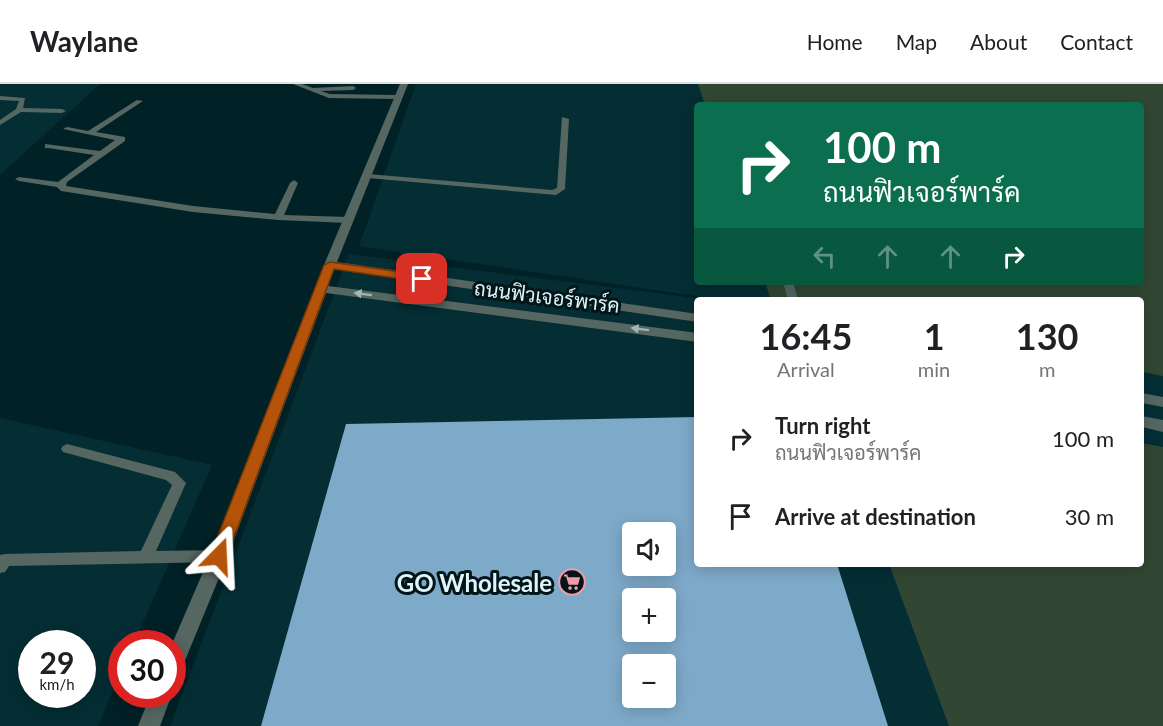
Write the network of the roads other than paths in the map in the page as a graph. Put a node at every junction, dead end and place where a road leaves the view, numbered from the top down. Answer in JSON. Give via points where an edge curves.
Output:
{"nodes":[{"id":1,"x":296,"y":84,"type":"edge"},
{"id":2,"x":354,"y":86,"type":"edge"},
{"id":3,"x":310,"y":90,"type":"junction"},
{"id":4,"x":401,"y":91,"type":"edge"},
{"id":5,"x":349,"y":97,"type":"junction"},
{"id":6,"x":0,"y":98,"type":"edge"},
{"id":7,"x":139,"y":101,"type":"dead end"},
{"id":8,"x":20,"y":110,"type":"junction"},
{"id":9,"x":62,"y":111,"type":"dead end"},
{"id":10,"x":565,"y":119,"type":"dead end"},
{"id":11,"x":0,"y":123,"type":"edge"},
{"id":12,"x":67,"y":129,"type":"dead end"},
{"id":13,"x":89,"y":133,"type":"junction"},
{"id":14,"x":48,"y":146,"type":"dead end"},
{"id":15,"x":103,"y":154,"type":"junction"},
{"id":16,"x":368,"y":176,"type":"junction"},
{"id":17,"x":19,"y":179,"type":"dead end"},
{"id":18,"x":294,"y":183,"type":"dead end"},
{"id":19,"x":60,"y":185,"type":"junction"},
{"id":20,"x":278,"y":217,"type":"junction"},
{"id":21,"x":348,"y":220,"type":"junction"},
{"id":22,"x":330,"y":265,"type":"junction"},
{"id":23,"x":321,"y":289,"type":"junction"},
{"id":24,"x":694,"y":317,"type":"edge"},
{"id":25,"x":694,"y":337,"type":"edge"},
{"id":26,"x":1144,"y":398,"type":"edge"},
{"id":27,"x":1163,"y":402,"type":"edge"},
{"id":28,"x":1144,"y":422,"type":"edge"},
{"id":29,"x":1163,"y":426,"type":"edge"},
{"id":30,"x":68,"y":449,"type":"dead end"},
{"id":31,"x":219,"y":556,"type":"junction"},
{"id":32,"x":146,"y":557,"type":"junction"},
{"id":33,"x":2,"y":563,"type":"edge"},
{"id":34,"x":186,"y":635,"type":"edge"},
{"id":35,"x":156,"y":708,"type":"edge"},
{"id":36,"x":149,"y":726,"type":"edge"}],
"edges":[{"from":1,"to":3,"type":"lane"},
{"from":2,"to":3,"type":"lane"},
{"from":2,"to":5,"type":"lane"},
{"from":3,"to":5,"type":"lane"},
{"from":4,"to":5,"type":"lane"},
{"from":4,"to":16,"type":"street"},
{"from":6,"to":8,"type":"lane","via":[[23,99]]},
{"from":7,"to":13,"type":"lane"},
{"from":8,"to":9,"type":"lane"},
{"from":8,"to":11,"type":"lane"},
{"from":10,"to":16,"type":"lane","via":[[561,189],[554,193]]},
{"from":12,"to":13,"type":"lane"},
{"from":13,"to":15,"type":"lane","via":[[122,139]]},
{"from":14,"to":15,"type":"lane"},
{"from":15,"to":19,"type":"lane"},
{"from":16,"to":21,"type":"street"},
{"from":17,"to":19,"type":"lane"},
{"from":18,"to":20,"type":"lane"},
{"from":19,"to":20,"type":"lane","via":[[118,198]]},
{"from":20,"to":21,"type":"lane"},
{"from":21,"to":22,"type":"street"},
{"from":22,"to":23,"type":"street"},
{"from":22,"to":24,"type":"street","name":"ถนนฟิวเจอร์พาร์ค"},
{"from":25,"to":23,"type":"street","name":"ถนนฟิวเจอร์พาร์ค","one_way":true},
{"from":23,"to":31,"type":"street"},
{"from":26,"to":27,"type":"street"},
{"from":28,"to":29,"type":"street"},
{"from":30,"to":32,"type":"lane","via":[[170,476],[179,483]]},
{"from":31,"to":32,"type":"lane"},
{"from":31,"to":34,"type":"street"},
{"from":32,"to":33,"type":"lane"},
{"from":35,"to":36,"type":"street"}]}
